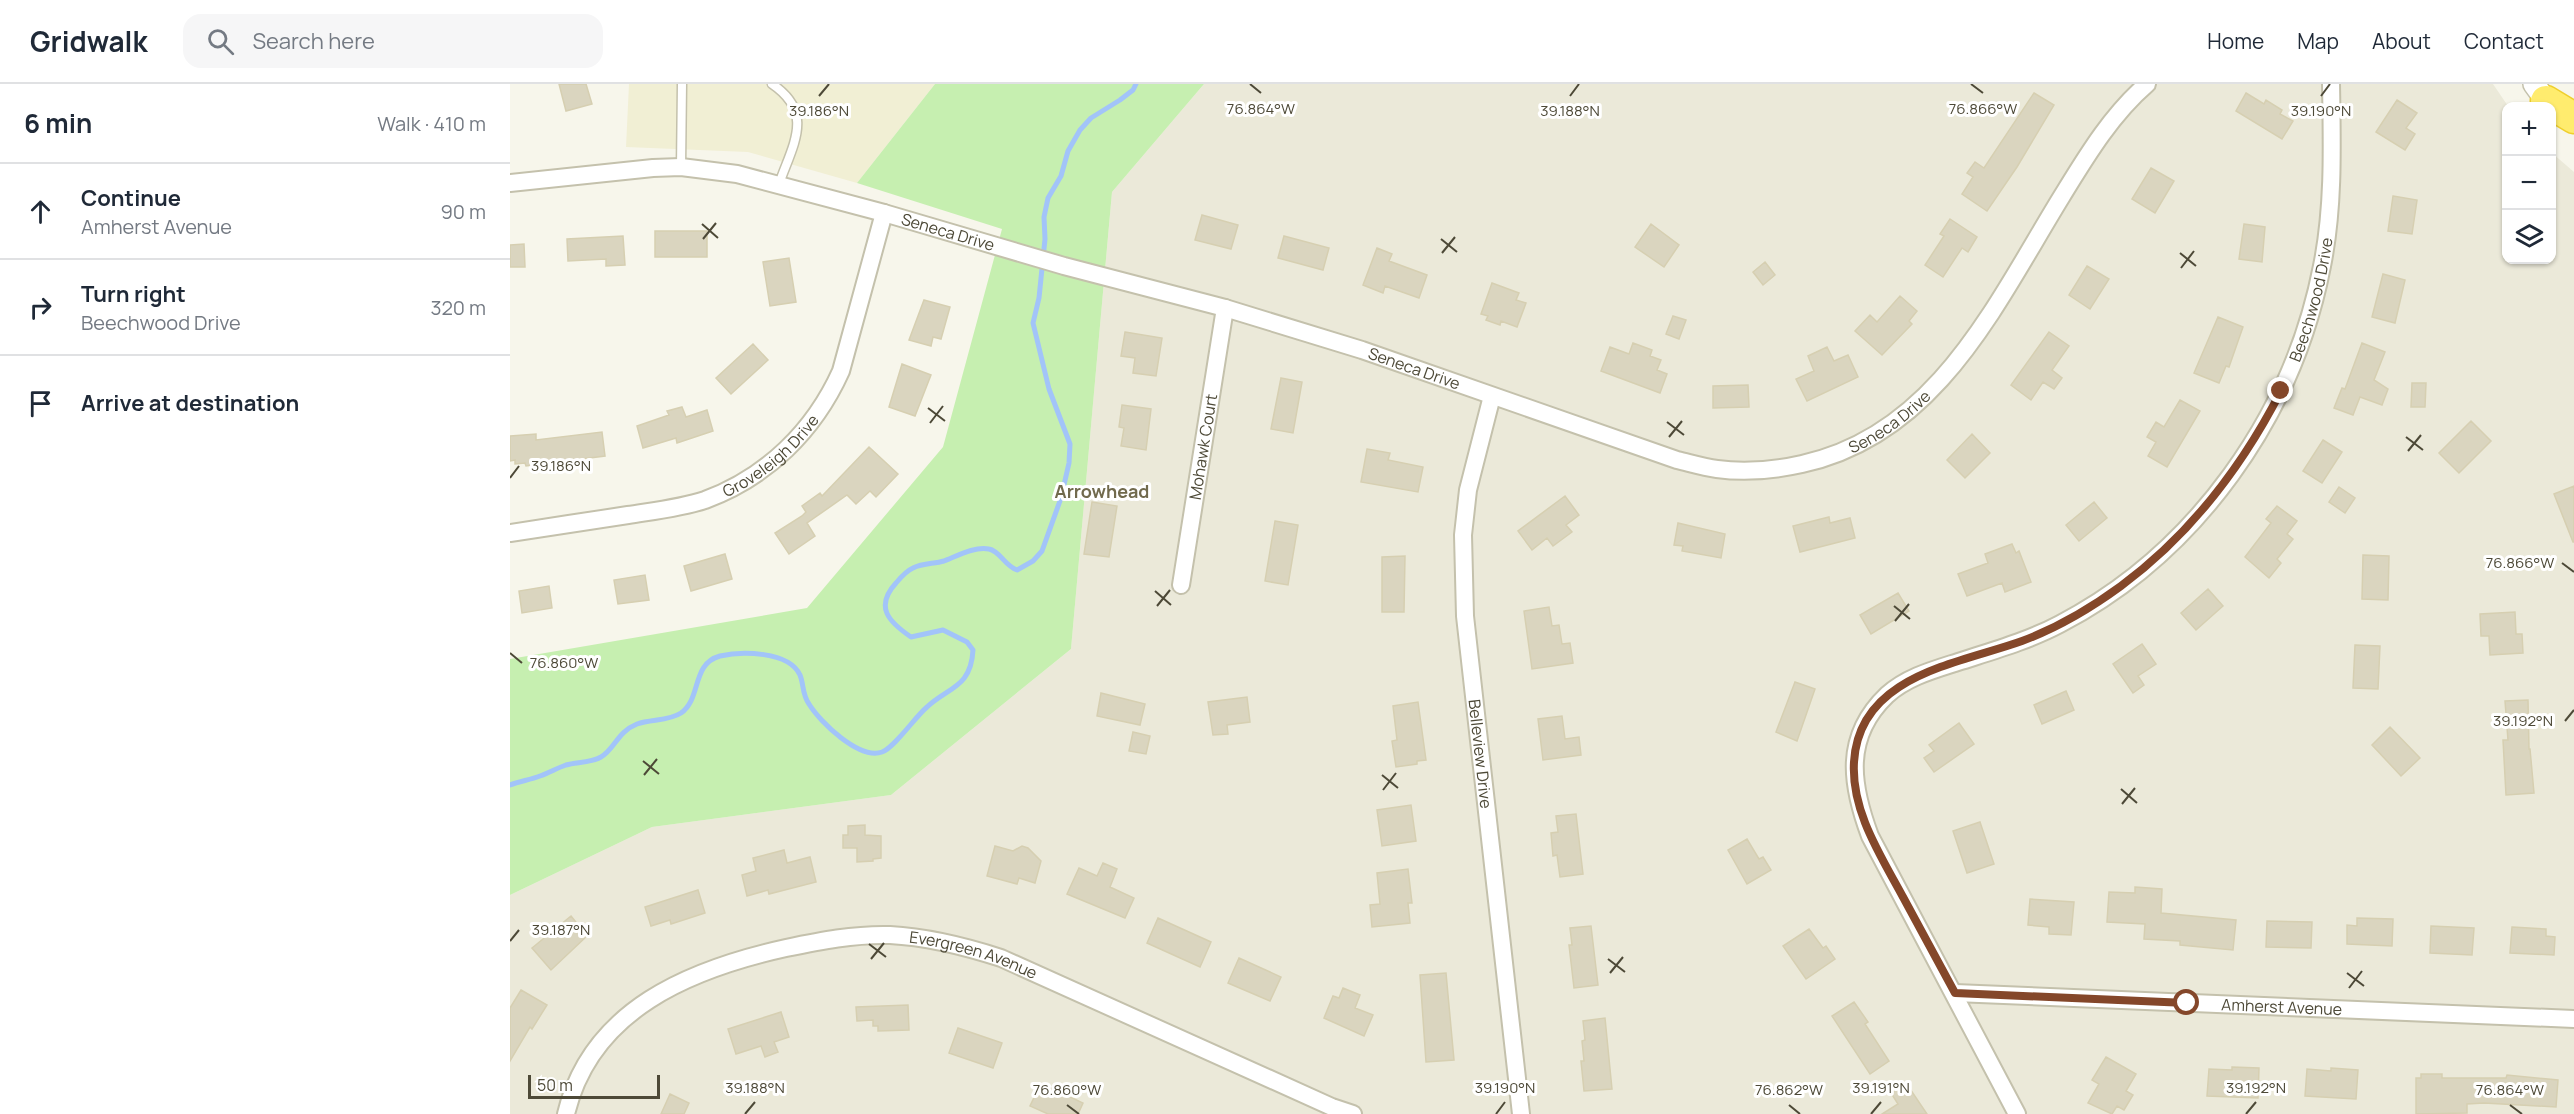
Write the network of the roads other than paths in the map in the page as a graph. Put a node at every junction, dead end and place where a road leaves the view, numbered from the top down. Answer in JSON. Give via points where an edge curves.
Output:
{"nodes":[{"id":1,"x":682,"y":84,"type":"edge"},
{"id":2,"x":772,"y":84,"type":"edge"},
{"id":3,"x":2146,"y":84,"type":"edge"},
{"id":4,"x":2331,"y":84,"type":"edge"},
{"id":5,"x":2545,"y":100,"type":"edge"},
{"id":6,"x":2574,"y":118,"type":"edge"},
{"id":7,"x":2574,"y":135,"type":"edge"},
{"id":8,"x":681,"y":167,"type":"junction"},
{"id":9,"x":510,"y":183,"type":"edge"},
{"id":10,"x":779,"y":184,"type":"junction"},
{"id":11,"x":884,"y":213,"type":"junction"},
{"id":12,"x":1225,"y":308,"type":"junction"},
{"id":13,"x":1492,"y":396,"type":"junction"},
{"id":14,"x":510,"y":533,"type":"edge"},
{"id":15,"x":1181,"y":585,"type":"dead end"},
{"id":16,"x":1955,"y":993,"type":"junction"},
{"id":17,"x":2574,"y":1019,"type":"edge"},
{"id":18,"x":566,"y":1114,"type":"edge"},
{"id":19,"x":1353,"y":1114,"type":"edge"},
{"id":20,"x":1521,"y":1114,"type":"edge"},
{"id":21,"x":2017,"y":1114,"type":"edge"}],
"edges":[{"from":1,"to":8,"type":"lane"},
{"from":2,"to":10,"type":"lane","via":[[791,100],[799,120]]},
{"from":3,"to":13,"type":"street","name":"Seneca Drive","via":[[2092,148],[1960,357],[1919,402],[1862,444],[1830,458],[1790,467],[1718,469],[1677,460]]},
{"from":4,"to":16,"type":"street","name":"Beechwood Drive","via":[[2328,215],[2313,308],[2296,359],[2261,431],[2241,462],[2187,527],[2123,585],[2058,625],[1923,673],[1900,685],[1863,727],[1854,762],[1863,817]]},
{"from":5,"to":6,"type":"highway"},
{"from":5,"to":7,"type":"street"},
{"from":8,"to":9,"type":"street","name":"Seneca Drive"},
{"from":8,"to":10,"type":"street","name":"Seneca Drive"},
{"from":10,"to":11,"type":"street","name":"Seneca Drive"},
{"from":11,"to":12,"type":"street","name":"Seneca Drive"},
{"from":11,"to":14,"type":"street","name":"Groveleigh Drive","via":[[841,371],[816,416],[782,455],[729,490],[703,500]]},
{"from":12,"to":13,"type":"street","name":"Seneca Drive"},
{"from":12,"to":15,"type":"street","name":"Mohawk Court"},
{"from":13,"to":20,"type":"street","name":"Belleview Drive","via":[[1468,490],[1462,573]]},
{"from":16,"to":17,"type":"street","name":"Amherst Avenue"},
{"from":16,"to":21,"type":"street","name":"Beechwood Drive"},
{"from":18,"to":19,"type":"street","name":"Evergreen Avenue","via":[[580,1076],[606,1036],[654,996],[712,969],[762,954],[854,936],[890,935],[962,945],[1001,958]]}]}
